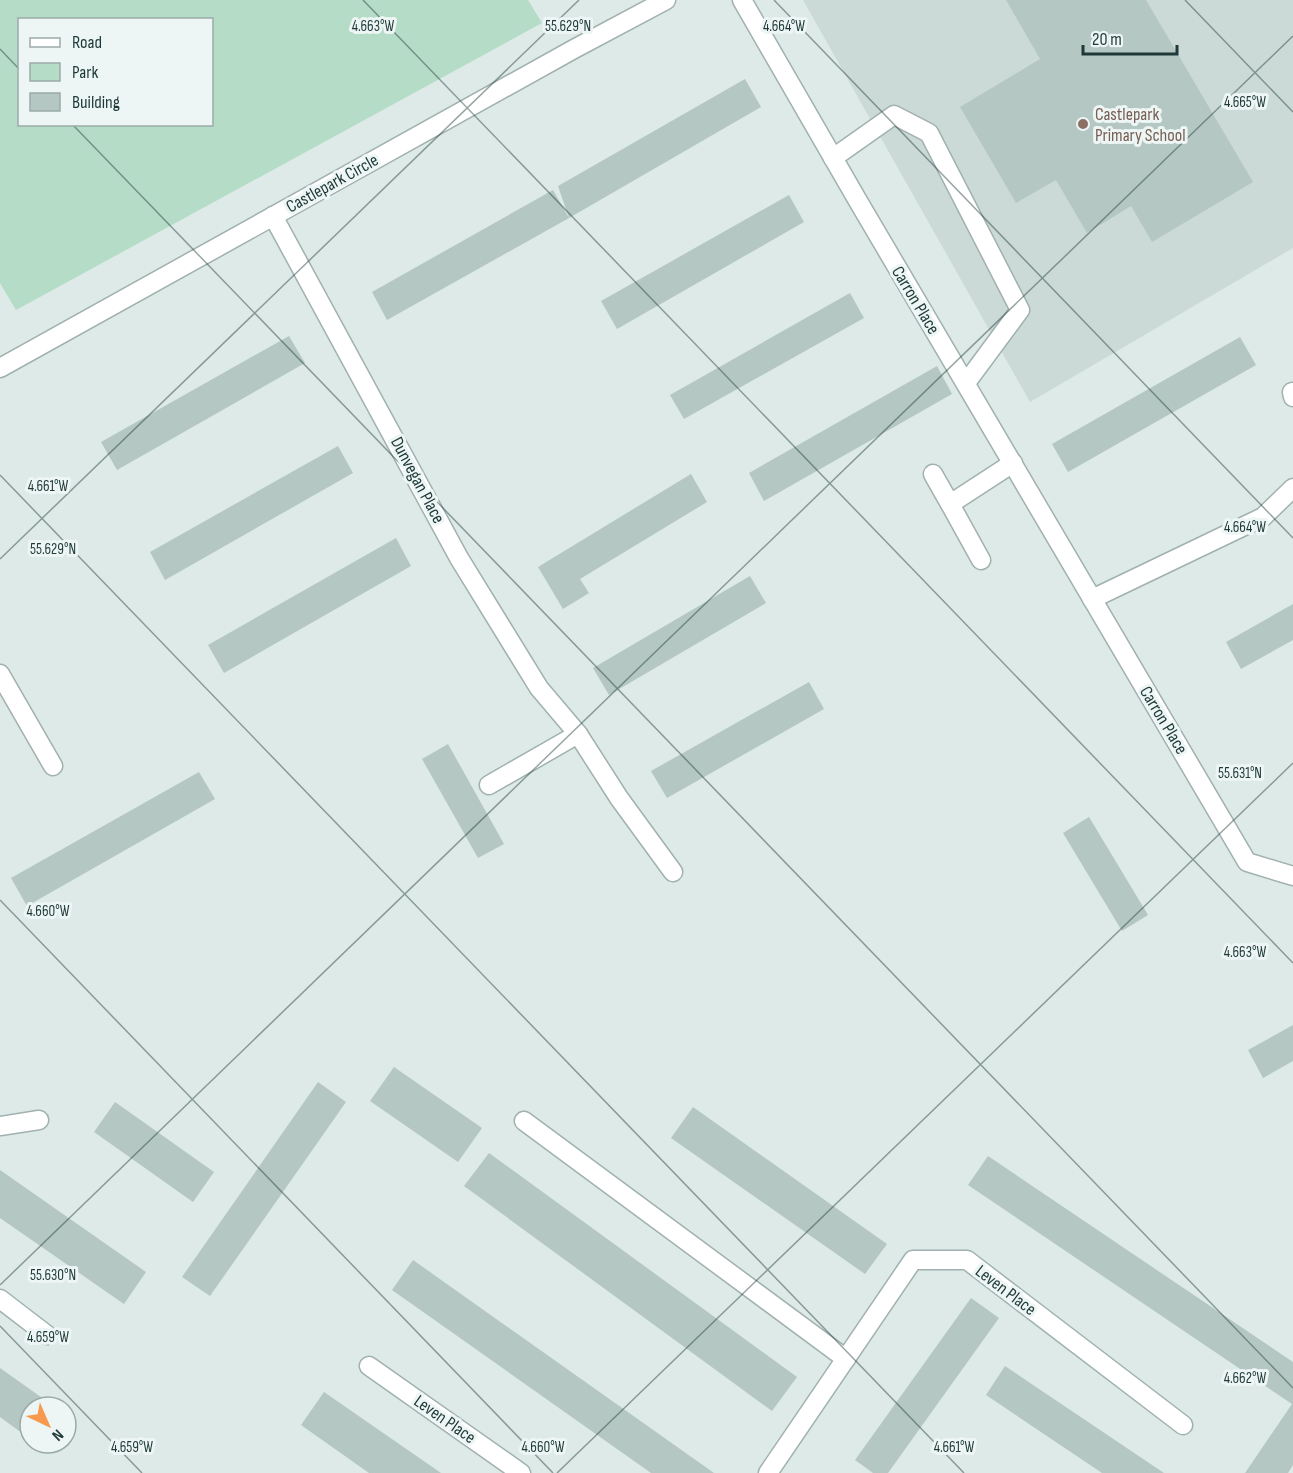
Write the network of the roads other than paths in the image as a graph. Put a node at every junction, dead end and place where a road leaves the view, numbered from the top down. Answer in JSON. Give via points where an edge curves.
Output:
{"nodes":[{"id":1,"x":666,"y":0,"type":"edge"},
{"id":2,"x":742,"y":0,"type":"edge"},
{"id":3,"x":833,"y":158,"type":"junction"},
{"id":4,"x":273,"y":216,"type":"junction"},
{"id":5,"x":0,"y":368,"type":"edge"},
{"id":6,"x":966,"y":383,"type":"junction"},
{"id":7,"x":1013,"y":463,"type":"junction"},
{"id":8,"x":933,"y":474,"type":"dead end"},
{"id":9,"x":1293,"y":488,"type":"edge"},
{"id":10,"x":950,"y":504,"type":"junction"},
{"id":11,"x":981,"y":560,"type":"dead end"},
{"id":12,"x":1092,"y":598,"type":"junction"},
{"id":13,"x":0,"y":674,"type":"edge"},
{"id":14,"x":578,"y":734,"type":"junction"},
{"id":15,"x":53,"y":766,"type":"dead end"},
{"id":16,"x":489,"y":785,"type":"dead end"},
{"id":17,"x":673,"y":872,"type":"dead end"},
{"id":18,"x":1293,"y":876,"type":"edge"},
{"id":19,"x":39,"y":1120,"type":"dead end"},
{"id":20,"x":524,"y":1121,"type":"dead end"},
{"id":21,"x":0,"y":1126,"type":"edge"},
{"id":22,"x":0,"y":1299,"type":"edge"},
{"id":23,"x":47,"y":1335,"type":"dead end"},
{"id":24,"x":846,"y":1359,"type":"junction"},
{"id":25,"x":369,"y":1366,"type":"dead end"},
{"id":26,"x":1183,"y":1425,"type":"dead end"},
{"id":27,"x":770,"y":1472,"type":"edge"},
{"id":28,"x":520,"y":1473,"type":"edge"}],
"edges":[{"from":1,"to":4,"type":"street","name":"Castlepark Circle"},
{"from":2,"to":3,"type":"street","name":"Carron Place"},
{"from":3,"to":6,"type":"street","name":"Carron Place"},
{"from":3,"to":6,"type":"street","via":[[894,115],[929,134],[1020,310]]},
{"from":4,"to":5,"type":"street","name":"Castlepark Circle"},
{"from":4,"to":14,"type":"street","name":"Dunvegan Place","via":[[459,558],[539,688]]},
{"from":6,"to":7,"type":"street","name":"Carron Place"},
{"from":7,"to":10,"type":"street"},
{"from":7,"to":12,"type":"street","name":"Carron Place"},
{"from":8,"to":10,"type":"street"},
{"from":9,"to":12,"type":"street","via":[[1263,517]]},
{"from":10,"to":11,"type":"street"},
{"from":12,"to":18,"type":"street","name":"Carron Place","via":[[1247,862]]},
{"from":13,"to":15,"type":"street"},
{"from":14,"to":16,"type":"street"},
{"from":14,"to":17,"type":"street","name":"Dunvegan Place"},
{"from":19,"to":21,"type":"street"},
{"from":20,"to":24,"type":"street"},
{"from":22,"to":23,"type":"street"},
{"from":24,"to":26,"type":"street","name":"Leven Place","via":[[913,1260],[967,1260]]},
{"from":24,"to":27,"type":"street","name":"Leven Place"},
{"from":25,"to":28,"type":"street","name":"Leven Place"}]}
